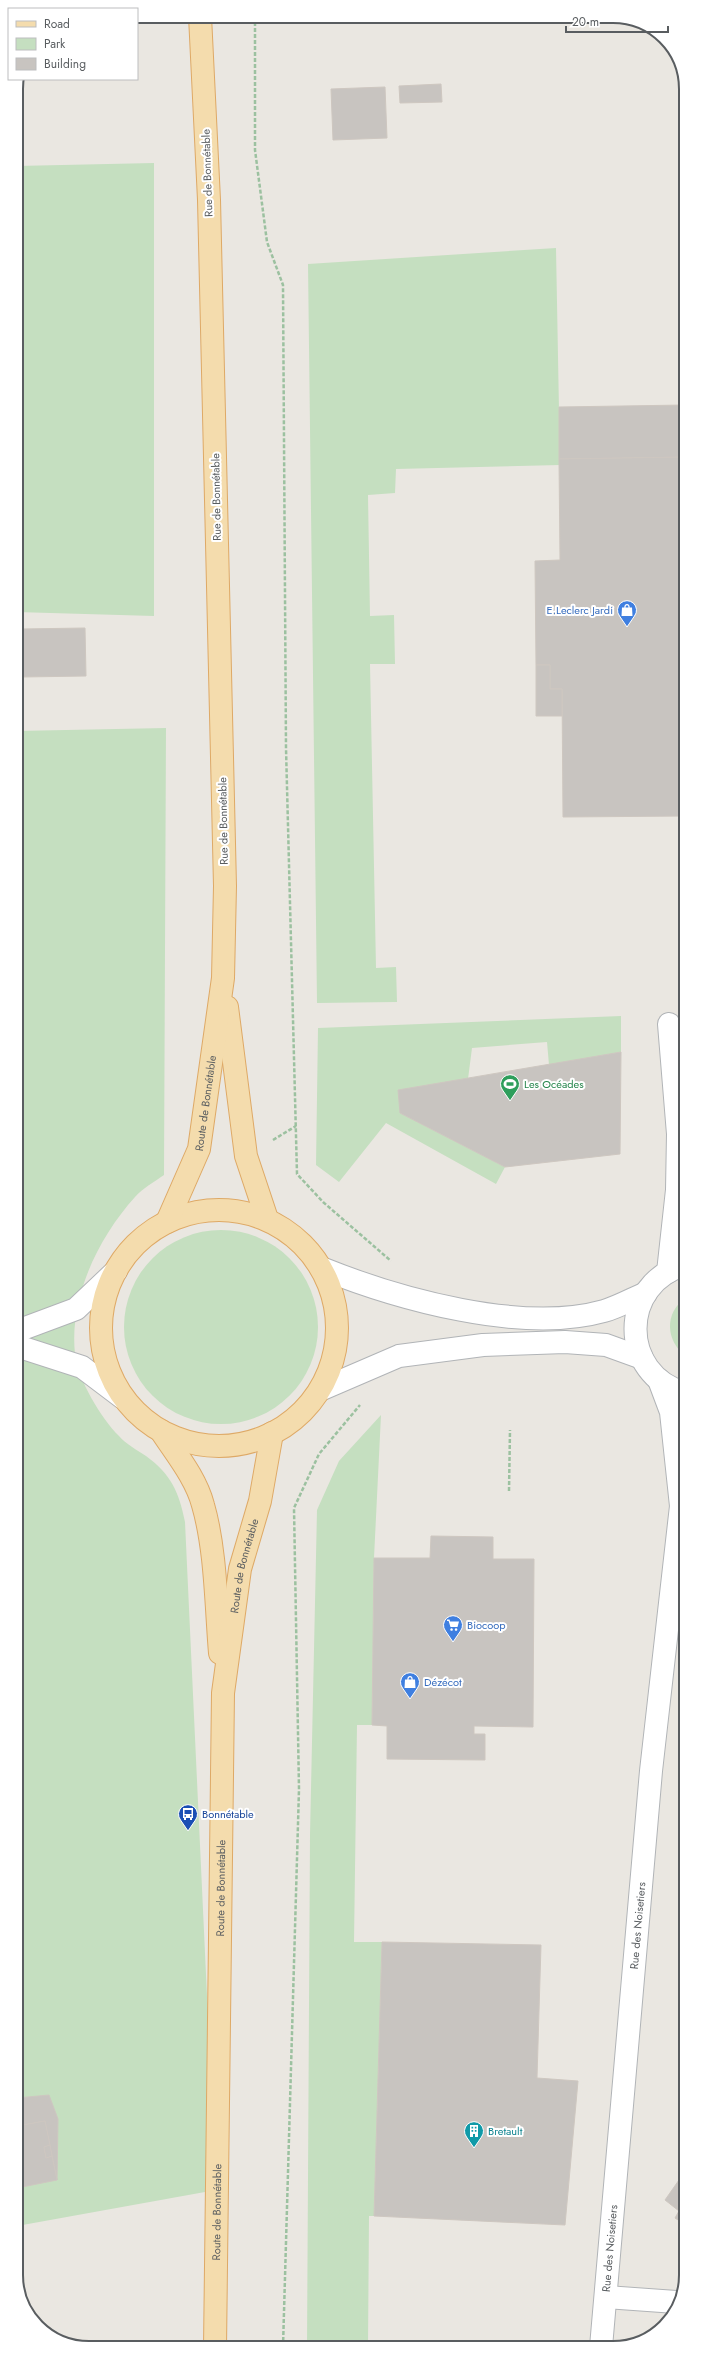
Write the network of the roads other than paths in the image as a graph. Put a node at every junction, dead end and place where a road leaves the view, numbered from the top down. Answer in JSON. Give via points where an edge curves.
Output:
{"nodes":[{"id":1,"x":200,"y":23,"type":"edge"},
{"id":2,"x":223,"y":978,"type":"junction"},
{"id":3,"x":669,"y":1024,"type":"dead end"},
{"id":4,"x":678,"y":1134,"type":"junction"},
{"id":5,"x":679,"y":1137,"type":"edge"},
{"id":6,"x":267,"y":1219,"type":"junction"},
{"id":7,"x":167,"y":1222,"type":"junction"},
{"id":8,"x":321,"y":1268,"type":"junction"},
{"id":9,"x":677,"y":1268,"type":"edge"},
{"id":10,"x":116,"y":1271,"type":"junction"},
{"id":11,"x":646,"y":1293,"type":"junction"},
{"id":12,"x":23,"y":1329,"type":"edge"},
{"id":13,"x":23,"y":1348,"type":"edge"},
{"id":14,"x":642,"y":1358,"type":"junction"},
{"id":15,"x":659,"y":1380,"type":"junction"},
{"id":16,"x":320,"y":1390,"type":"junction"},
{"id":17,"x":679,"y":1391,"type":"edge"},
{"id":18,"x":124,"y":1398,"type":"junction"},
{"id":19,"x":161,"y":1431,"type":"junction"},
{"id":20,"x":272,"y":1433,"type":"junction"},
{"id":21,"x":679,"y":1470,"type":"edge"},
{"id":22,"x":679,"y":1533,"type":"edge"},
{"id":23,"x":223,"y":1693,"type":"junction"},
{"id":24,"x":606,"y":2297,"type":"junction"},
{"id":25,"x":673,"y":2302,"type":"edge"},
{"id":26,"x":215,"y":2341,"type":"edge"},
{"id":27,"x":601,"y":2341,"type":"edge"}],
"edges":[{"from":1,"to":2,"type":"main road","name":"Rue de Bonnétable","via":[[211,280],[225,886]]},
{"from":2,"to":6,"type":"main road","via":[[246,1156]]},
{"from":2,"to":7,"type":"main road","name":"Route de Bonnétable","via":[[199,1149]]},
{"from":3,"to":4,"type":"street"},
{"from":4,"to":5,"type":"street"},
{"from":4,"to":9,"type":"street"},
{"from":6,"to":7,"type":"main road","via":[[242,1211],[221,1209],[195,1212]]},
{"from":6,"to":8,"type":"main road","via":[[296,1237],[314,1256]]},
{"from":7,"to":10,"type":"main road","via":[[138,1242]]},
{"from":8,"to":11,"type":"street","via":[[403,1297],[495,1314],[534,1318],[570,1317],[605,1311]]},
{"from":8,"to":16,"type":"main road","via":[[332,1290],[338,1327],[334,1358]]},
{"from":9,"to":11,"type":"street","via":[[658,1279]]},
{"from":10,"to":12,"type":"street","via":[[76,1309]]},
{"from":10,"to":18,"type":"main road","via":[[104,1300],[101,1330],[107,1367]]},
{"from":11,"to":14,"type":"street","via":[[640,1305],[635,1328],[637,1346]]},
{"from":13,"to":18,"type":"street","via":[[82,1367]]},
{"from":14,"to":15,"type":"street","via":[[650,1372]]},
{"from":14,"to":16,"type":"street","via":[[606,1345],[565,1342],[483,1345],[399,1356]]},
{"from":15,"to":17,"type":"street"},
{"from":15,"to":21,"type":"street","name":"Rue des Noisetiers","via":[[671,1412]]},
{"from":16,"to":20,"type":"main road","via":[[303,1411],[283,1428]]},
{"from":18,"to":19,"type":"main road","via":[[144,1420]]},
{"from":19,"to":20,"type":"main road","via":[[185,1441],[214,1446],[245,1444]]},
{"from":19,"to":23,"type":"main road","via":[[192,1479],[203,1504],[211,1546]]},
{"from":20,"to":23,"type":"main road","name":"Route de Bonnétable","via":[[260,1501],[240,1568]]},
{"from":22,"to":24,"type":"street","name":"Rue des Noisetiers","via":[[651,1771]]},
{"from":23,"to":26,"type":"main road","name":"Route de Bonnétable"},
{"from":24,"to":25,"type":"street"},
{"from":24,"to":27,"type":"street","name":"Rue des Noisetiers"}]}
